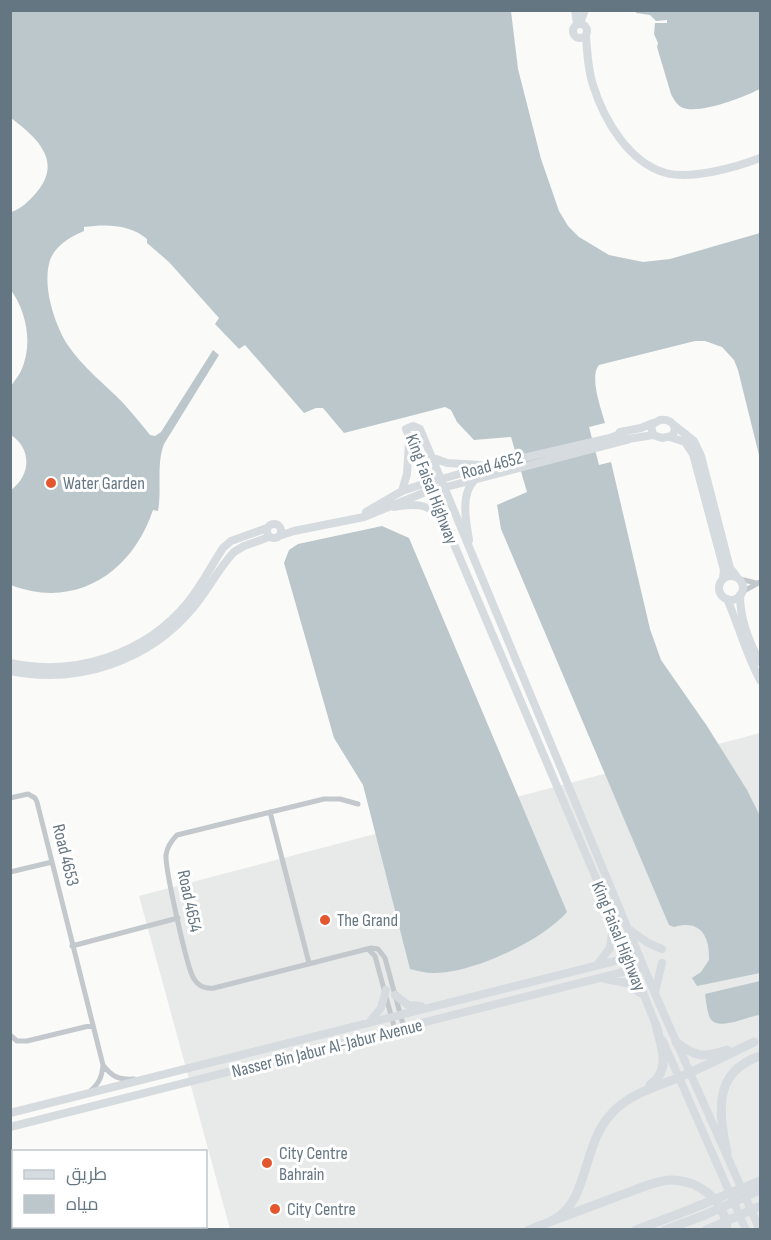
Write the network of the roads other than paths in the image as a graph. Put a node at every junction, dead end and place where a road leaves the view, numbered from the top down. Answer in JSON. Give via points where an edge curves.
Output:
{"nodes":[{"id":1,"x":575,"y":10,"type":"edge"},
{"id":2,"x":585,"y":10,"type":"edge"},
{"id":3,"x":579,"y":24,"type":"junction"},
{"id":4,"x":760,"y":158,"type":"edge"},
{"id":5,"x":652,"y":423,"type":"junction"},
{"id":6,"x":675,"y":426,"type":"junction"},
{"id":7,"x":408,"y":435,"type":"junction"},
{"id":8,"x":653,"y":435,"type":"junction"},
{"id":9,"x":626,"y":436,"type":"junction"},
{"id":10,"x":670,"y":436,"type":"junction"},
{"id":11,"x":606,"y":442,"type":"junction"},
{"id":12,"x":430,"y":456,"type":"junction"},
{"id":13,"x":492,"y":465,"type":"junction"},
{"id":14,"x":476,"y":479,"type":"junction"},
{"id":15,"x":440,"y":480,"type":"junction"},
{"id":16,"x":430,"y":487,"type":"junction"},
{"id":17,"x":443,"y":488,"type":"junction"},
{"id":18,"x":402,"y":491,"type":"junction"},
{"id":19,"x":380,"y":510,"type":"junction"},
{"id":20,"x":351,"y":519,"type":"junction"},
{"id":21,"x":267,"y":528,"type":"junction"},
{"id":22,"x":446,"y":528,"type":"junction"},
{"id":23,"x":280,"y":532,"type":"junction"},
{"id":24,"x":270,"y":537,"type":"junction"},
{"id":25,"x":470,"y":552,"type":"junction"},
{"id":26,"x":723,"y":578,"type":"junction"},
{"id":27,"x":738,"y":578,"type":"junction"},
{"id":28,"x":759,"y":582,"type":"edge"},
{"id":29,"x":741,"y":594,"type":"junction"},
{"id":30,"x":727,"y":599,"type":"junction"},
{"id":31,"x":760,"y":662,"type":"edge"},
{"id":32,"x":10,"y":663,"type":"edge"},
{"id":33,"x":10,"y":671,"type":"edge"},
{"id":34,"x":760,"y":680,"type":"edge"},
{"id":35,"x":10,"y":798,"type":"edge"},
{"id":36,"x":358,"y":804,"type":"dead end"},
{"id":37,"x":270,"y":812,"type":"junction"},
{"id":38,"x":52,"y":862,"type":"junction"},
{"id":39,"x":10,"y":872,"type":"edge"},
{"id":40,"x":178,"y":918,"type":"junction"},
{"id":41,"x":613,"y":918,"type":"junction"},
{"id":42,"x":629,"y":930,"type":"junction"},
{"id":43,"x":72,"y":946,"type":"junction"},
{"id":44,"x":367,"y":949,"type":"junction"},
{"id":45,"x":662,"y":949,"type":"dead end"},
{"id":46,"x":639,"y":955,"type":"junction"},
{"id":47,"x":628,"y":958,"type":"junction"},
{"id":48,"x":309,"y":963,"type":"junction"},
{"id":49,"x":662,"y":963,"type":"dead end"},
{"id":50,"x":597,"y":965,"type":"junction"},
{"id":51,"x":643,"y":967,"type":"junction"},
{"id":52,"x":632,"y":970,"type":"junction"},
{"id":53,"x":597,"y":978,"type":"junction"},
{"id":54,"x":386,"y":990,"type":"junction"},
{"id":55,"x":655,"y":994,"type":"junction"},
{"id":56,"x":395,"y":995,"type":"junction"},
{"id":57,"x":643,"y":995,"type":"junction"},
{"id":58,"x":432,"y":1007,"type":"junction"},
{"id":59,"x":396,"y":1015,"type":"junction"},
{"id":60,"x":368,"y":1022,"type":"junction"},
{"id":61,"x":93,"y":1025,"type":"junction"},
{"id":62,"x":656,"y":1025,"type":"junction"},
{"id":63,"x":404,"y":1028,"type":"junction"},
{"id":64,"x":395,"y":1030,"type":"junction"},
{"id":65,"x":10,"y":1035,"type":"edge"},
{"id":66,"x":757,"y":1041,"type":"edge"},
{"id":67,"x":676,"y":1042,"type":"junction"},
{"id":68,"x":760,"y":1056,"type":"edge"},
{"id":69,"x":103,"y":1065,"type":"junction"},
{"id":70,"x":690,"y":1073,"type":"junction"},
{"id":71,"x":678,"y":1078,"type":"junction"},
{"id":72,"x":143,"y":1079,"type":"junction"},
{"id":73,"x":88,"y":1093,"type":"junction"},
{"id":74,"x":634,"y":1096,"type":"junction"},
{"id":75,"x":13,"y":1113,"type":"edge"},
{"id":76,"x":10,"y":1127,"type":"edge"},
{"id":77,"x":727,"y":1153,"type":"junction"},
{"id":78,"x":760,"y":1181,"type":"edge"},
{"id":79,"x":760,"y":1190,"type":"edge"},
{"id":80,"x":760,"y":1206,"type":"edge"},
{"id":81,"x":551,"y":1221,"type":"junction"},
{"id":82,"x":709,"y":1229,"type":"edge"},
{"id":83,"x":529,"y":1230,"type":"edge"},
{"id":84,"x":636,"y":1230,"type":"edge"},
{"id":85,"x":665,"y":1230,"type":"edge"},
{"id":86,"x":727,"y":1230,"type":"edge"},
{"id":87,"x":746,"y":1230,"type":"edge"},
{"id":88,"x":760,"y":1230,"type":"edge"}],
"edges":[{"from":1,"to":3,"type":"street"},
{"from":2,"to":3,"type":"street"},
{"from":3,"to":4,"type":"street","via":[[573,31],[583,36],[593,86],[622,141],[643,163],[681,175]]},
{"from":5,"to":6,"type":"street","via":[[663,419]]},
{"from":5,"to":8,"type":"street"},
{"from":5,"to":9,"type":"street","name":"Road 4652"},
{"from":6,"to":10,"type":"street","via":[[675,433]]},
{"from":6,"to":27,"type":"street","via":[[694,441],[701,456],[730,568]]},
{"from":7,"to":12,"type":"street","name":"King Faisal Highway","via":[[406,429],[418,427]]},
{"from":7,"to":16,"type":"street","name":"King Faisal Highway"},
{"from":7,"to":18,"type":"street","via":[[409,463]]},
{"from":8,"to":9,"type":"street","name":"Road 4652"},
{"from":8,"to":10,"type":"street"},
{"from":9,"to":11,"type":"street","name":"Road 4652"},
{"from":10,"to":26,"type":"street","via":[[682,440],[693,454]]},
{"from":11,"to":13,"type":"street","name":"Road 4652"},
{"from":11,"to":14,"type":"street","name":"Road 4652"},
{"from":12,"to":13,"type":"street","via":[[447,464]]},
{"from":12,"to":15,"type":"street","name":"King Faisal Highway"},
{"from":13,"to":15,"type":"street","name":"Road 4652"},
{"from":14,"to":17,"type":"street","name":"Road 4652"},
{"from":14,"to":25,"type":"street","via":[[469,489],[466,506]]},
{"from":15,"to":16,"type":"street","name":"Road 4652"},
{"from":15,"to":17,"type":"street","name":"King Faisal Highway"},
{"from":16,"to":17,"type":"street","name":"Road 4652"},
{"from":16,"to":18,"type":"street","name":"Road 4652"},
{"from":16,"to":19,"type":"street","name":"Road 4652"},
{"from":16,"to":22,"type":"street","name":"King Faisal Highway"},
{"from":17,"to":25,"type":"street","name":"King Faisal Highway"},
{"from":18,"to":20,"type":"street","name":"Road 4652"},
{"from":19,"to":20,"type":"street","name":"Road 4652"},
{"from":19,"to":22,"type":"street","via":[[420,505],[438,514]]},
{"from":20,"to":23,"type":"street","name":"Road 4652"},
{"from":21,"to":23,"type":"street","via":[[274,524]]},
{"from":21,"to":24,"type":"street"},
{"from":21,"to":32,"type":"street","via":[[231,541],[223,548],[188,603],[162,628],[135,646],[73,666]]},
{"from":22,"to":41,"type":"street","name":"King Faisal Highway"},
{"from":23,"to":24,"type":"street","via":[[275,538]]},
{"from":24,"to":33,"type":"street","via":[[234,552],[193,609],[168,634],[134,655],[80,673],[41,675]]},
{"from":25,"to":42,"type":"street","name":"King Faisal Highway"},
{"from":26,"to":27,"type":"street"},
{"from":26,"to":30,"type":"street","via":[[718,587]]},
{"from":27,"to":28,"type":"street"},
{"from":27,"to":29,"type":"street","via":[[743,584]]},
{"from":28,"to":29,"type":"street"},
{"from":29,"to":30,"type":"street"},
{"from":29,"to":31,"type":"street","via":[[742,616]]},
{"from":30,"to":34,"type":"street"},
{"from":35,"to":38,"type":"street","name":"Road 4653","via":[[26,794],[35,798]]},
{"from":36,"to":37,"type":"street","name":"Road 4654","via":[[330,798]]},
{"from":37,"to":40,"type":"street","name":"Road 4654","via":[[181,834],[172,841],[166,861]]},
{"from":37,"to":48,"type":"street"},
{"from":38,"to":39,"type":"street"},
{"from":38,"to":43,"type":"street","name":"Road 4653"},
{"from":40,"to":43,"type":"street"},
{"from":40,"to":48,"type":"street","name":"Road 4654","via":[[193,978],[204,987],[214,988]]},
{"from":41,"to":47,"type":"street","name":"King Faisal Highway"},
{"from":41,"to":50,"type":"street","via":[[610,948]]},
{"from":42,"to":45,"type":"street"},
{"from":42,"to":46,"type":"street","name":"King Faisal Highway"},
{"from":43,"to":61,"type":"street","name":"Road 4653"},
{"from":44,"to":48,"type":"street","name":"Road 4654"},
{"from":44,"to":54,"type":"street","via":[[375,956]]},
{"from":44,"to":56,"type":"street","via":[[378,949],[383,954]]},
{"from":46,"to":47,"type":"street","name":"Nasser Bin Jabur Al-Jabur Avenue"},
{"from":46,"to":51,"type":"street","name":"King Faisal Highway"},
{"from":47,"to":50,"type":"street","name":"Nasser Bin Jabur Al-Jabur Avenue"},
{"from":47,"to":52,"type":"street","name":"King Faisal Highway"},
{"from":49,"to":55,"type":"street"},
{"from":50,"to":58,"type":"street","name":"Nasser Bin Jabur Al-Jabur Avenue"},
{"from":51,"to":52,"type":"street","name":"Nasser Bin Jabur Al-Jabur Avenue"},
{"from":51,"to":55,"type":"street","name":"King Faisal Highway"},
{"from":52,"to":53,"type":"street","name":"Nasser Bin Jabur Al-Jabur Avenue"},
{"from":52,"to":57,"type":"street","name":"King Faisal Highway"},
{"from":53,"to":57,"type":"street","via":[[627,983]]},
{"from":53,"to":63,"type":"street","name":"Nasser Bin Jabur Al-Jabur Avenue"},
{"from":54,"to":59,"type":"street"},
{"from":54,"to":60,"type":"street","via":[[381,1008]]},
{"from":55,"to":67,"type":"street","name":"King Faisal Highway"},
{"from":56,"to":58,"type":"street","via":[[408,1005]]},
{"from":56,"to":59,"type":"street"},
{"from":57,"to":62,"type":"street","name":"King Faisal Highway"},
{"from":58,"to":59,"type":"street","name":"Nasser Bin Jabur Al-Jabur Avenue"},
{"from":59,"to":60,"type":"street","name":"Nasser Bin Jabur Al-Jabur Avenue"},
{"from":59,"to":63,"type":"street"},
{"from":59,"to":64,"type":"street"},
{"from":60,"to":72,"type":"street","name":"Nasser Bin Jabur Al-Jabur Avenue"},
{"from":61,"to":65,"type":"street","via":[[27,1041],[17,1041]]},
{"from":61,"to":69,"type":"street","name":"Road 4653"},
{"from":62,"to":71,"type":"street","name":"King Faisal Highway"},
{"from":62,"to":74,"type":"highway","via":[[663,1069],[657,1080]]},
{"from":63,"to":64,"type":"street","name":"Nasser Bin Jabur Al-Jabur Avenue"},
{"from":64,"to":76,"type":"street","name":"Nasser Bin Jabur Al-Jabur Avenue"},
{"from":66,"to":67,"type":"highway","via":[[705,1056],[694,1055]]},
{"from":66,"to":70,"type":"highway"},
{"from":67,"to":70,"type":"street","name":"King Faisal Highway"},
{"from":68,"to":77,"type":"highway","via":[[742,1065],[725,1086],[720,1113]]},
{"from":69,"to":72,"type":"street","via":[[122,1080]]},
{"from":69,"to":73,"type":"street","via":[[99,1083]]},
{"from":70,"to":71,"type":"highway"},
{"from":70,"to":77,"type":"street","name":"King Faisal Highway"},
{"from":71,"to":74,"type":"highway"},
{"from":71,"to":87,"type":"street","name":"King Faisal Highway"},
{"from":72,"to":73,"type":"street","name":"Nasser Bin Jabur Al-Jabur Avenue"},
{"from":73,"to":75,"type":"street","name":"Nasser Bin Jabur Al-Jabur Avenue"},
{"from":74,"to":81,"type":"highway","via":[[603,1124],[590,1150],[575,1200],[565,1213]]},
{"from":77,"to":88,"type":"street","name":"King Faisal Highway"},
{"from":78,"to":84,"type":"highway"},
{"from":79,"to":85,"type":"highway"},
{"from":80,"to":82,"type":"highway"},
{"from":81,"to":83,"type":"highway"},
{"from":81,"to":86,"type":"highway","via":[[669,1180],[688,1182],[715,1198]]}]}
